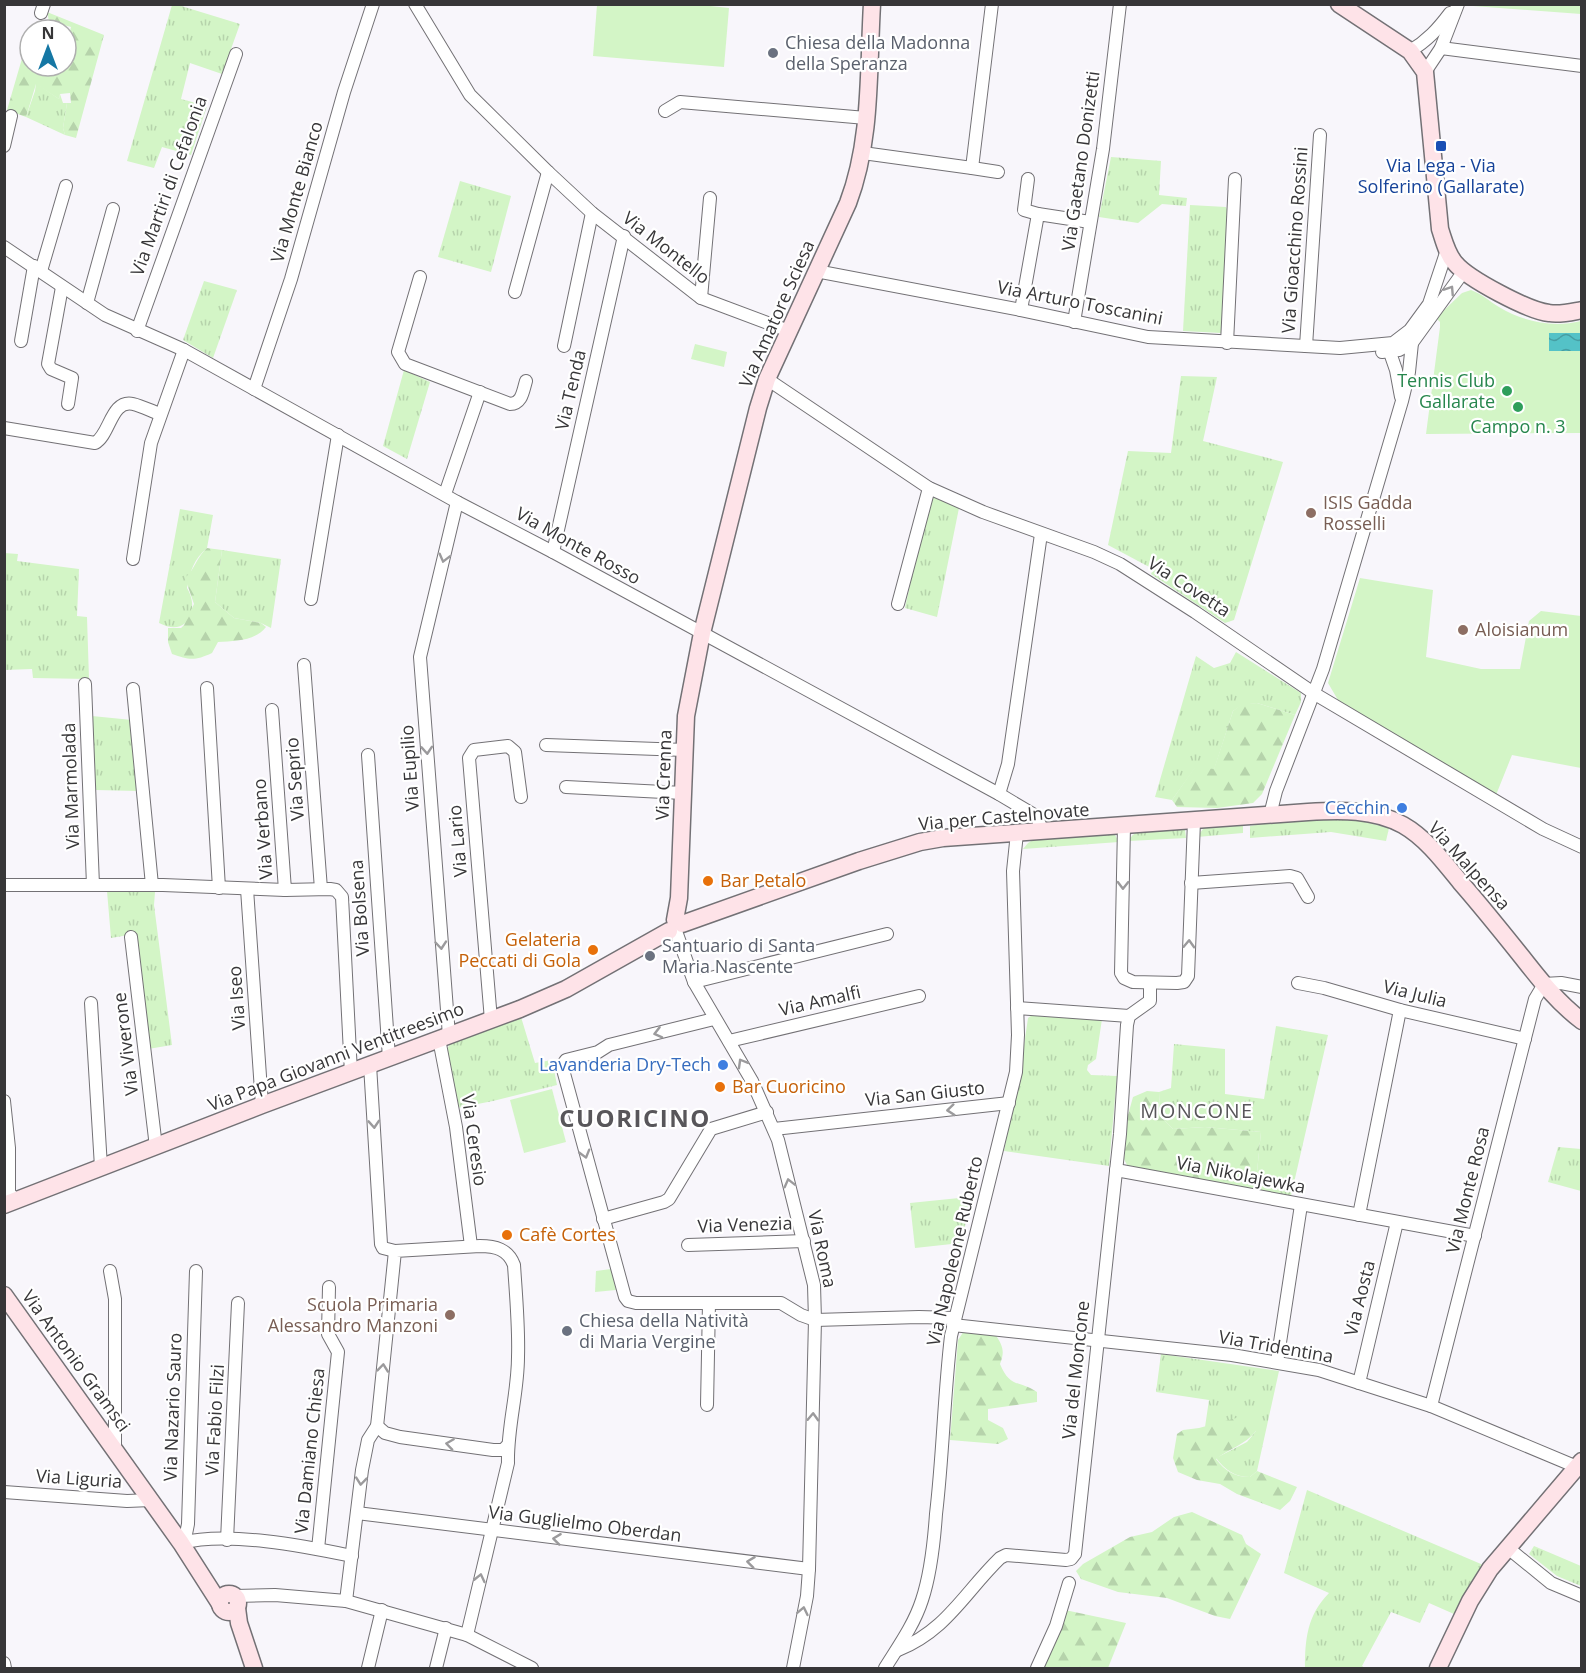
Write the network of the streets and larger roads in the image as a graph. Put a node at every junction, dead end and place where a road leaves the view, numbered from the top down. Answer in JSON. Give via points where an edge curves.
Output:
{"nodes":[{"id":1,"x":373,"y":4,"type":"edge"},
{"id":2,"x":401,"y":4,"type":"edge"},
{"id":3,"x":872,"y":4,"type":"edge"},
{"id":4,"x":992,"y":4,"type":"edge"},
{"id":5,"x":1120,"y":4,"type":"edge"},
{"id":6,"x":1339,"y":4,"type":"edge"},
{"id":7,"x":1457,"y":4,"type":"edge"},
{"id":8,"x":419,"y":6,"type":"edge"},
{"id":9,"x":1441,"y":48,"type":"junction"},
{"id":10,"x":1410,"y":51,"type":"junction"},
{"id":11,"x":236,"y":54,"type":"dead end"},
{"id":12,"x":1581,"y":66,"type":"edge"},
{"id":13,"x":1425,"y":72,"type":"junction"},
{"id":14,"x":665,"y":111,"type":"dead end"},
{"id":15,"x":11,"y":116,"type":"dead end"},
{"id":16,"x":866,"y":118,"type":"junction"},
{"id":17,"x":1320,"y":135,"type":"dead end"},
{"id":18,"x":4,"y":146,"type":"edge"},
{"id":19,"x":863,"y":153,"type":"junction"},
{"id":20,"x":972,"y":168,"type":"junction"},
{"id":21,"x":548,"y":172,"type":"junction"},
{"id":22,"x":998,"y":172,"type":"dead end"},
{"id":23,"x":1028,"y":179,"type":"dead end"},
{"id":24,"x":1235,"y":179,"type":"dead end"},
{"id":25,"x":66,"y":186,"type":"dead end"},
{"id":26,"x":710,"y":198,"type":"dead end"},
{"id":27,"x":113,"y":209,"type":"dead end"},
{"id":28,"x":592,"y":213,"type":"junction"},
{"id":29,"x":1038,"y":214,"type":"junction"},
{"id":30,"x":1090,"y":222,"type":"junction"},
{"id":31,"x":624,"y":236,"type":"junction"},
{"id":32,"x":4,"y":247,"type":"edge"},
{"id":33,"x":1447,"y":250,"type":"junction"},
{"id":34,"x":38,"y":269,"type":"junction"},
{"id":35,"x":816,"y":271,"type":"junction"},
{"id":36,"x":1464,"y":271,"type":"junction"},
{"id":37,"x":420,"y":277,"type":"dead end"},
{"id":38,"x":62,"y":287,"type":"junction"},
{"id":39,"x":515,"y":292,"type":"dead end"},
{"id":40,"x":701,"y":298,"type":"junction"},
{"id":41,"x":87,"y":303,"type":"junction"},
{"id":42,"x":1021,"y":310,"type":"junction"},
{"id":43,"x":1581,"y":310,"type":"edge"},
{"id":44,"x":1074,"y":322,"type":"junction"},
{"id":45,"x":137,"y":331,"type":"junction"},
{"id":46,"x":789,"y":331,"type":"junction"},
{"id":47,"x":21,"y":341,"type":"dead end"},
{"id":48,"x":1227,"y":343,"type":"junction"},
{"id":49,"x":1412,"y":344,"type":"junction"},
{"id":50,"x":564,"y":346,"type":"dead end"},
{"id":51,"x":1306,"y":346,"type":"junction"},
{"id":52,"x":1392,"y":347,"type":"junction"},
{"id":53,"x":184,"y":350,"type":"junction"},
{"id":54,"x":1411,"y":359,"type":"junction"},
{"id":55,"x":767,"y":379,"type":"junction"},
{"id":56,"x":526,"y":381,"type":"dead end"},
{"id":57,"x":254,"y":389,"type":"junction"},
{"id":58,"x":480,"y":392,"type":"junction"},
{"id":59,"x":1402,"y":401,"type":"junction"},
{"id":60,"x":68,"y":404,"type":"dead end"},
{"id":61,"x":160,"y":414,"type":"junction"},
{"id":62,"x":4,"y":428,"type":"edge"},
{"id":63,"x":338,"y":435,"type":"junction"},
{"id":64,"x":929,"y":488,"type":"junction"},
{"id":65,"x":445,"y":494,"type":"junction"},
{"id":66,"x":457,"y":501,"type":"junction"},
{"id":67,"x":1041,"y":534,"type":"junction"},
{"id":68,"x":553,"y":552,"type":"junction"},
{"id":69,"x":133,"y":559,"type":"dead end"},
{"id":70,"x":311,"y":599,"type":"dead end"},
{"id":71,"x":898,"y":604,"type":"dead end"},
{"id":72,"x":702,"y":633,"type":"junction"},
{"id":73,"x":304,"y":665,"type":"dead end"},
{"id":74,"x":85,"y":684,"type":"dead end"},
{"id":75,"x":133,"y":688,"type":"dead end"},
{"id":76,"x":207,"y":688,"type":"dead end"},
{"id":77,"x":1315,"y":694,"type":"junction"},
{"id":78,"x":272,"y":710,"type":"dead end"},
{"id":79,"x":546,"y":745,"type":"dead end"},
{"id":80,"x":685,"y":750,"type":"junction"},
{"id":81,"x":368,"y":755,"type":"dead end"},
{"id":82,"x":566,"y":787,"type":"dead end"},
{"id":83,"x":683,"y":793,"type":"junction"},
{"id":84,"x":999,"y":794,"type":"junction"},
{"id":85,"x":521,"y":797,"type":"dead end"},
{"id":86,"x":1270,"y":815,"type":"junction"},
{"id":87,"x":1194,"y":821,"type":"junction"},
{"id":88,"x":1124,"y":826,"type":"junction"},
{"id":89,"x":1043,"y":831,"type":"junction"},
{"id":90,"x":1017,"y":833,"type":"junction"},
{"id":91,"x":1581,"y":847,"type":"edge"},
{"id":92,"x":1191,"y":883,"type":"junction"},
{"id":93,"x":4,"y":885,"type":"edge"},
{"id":94,"x":93,"y":885,"type":"junction"},
{"id":95,"x":152,"y":885,"type":"junction"},
{"id":96,"x":219,"y":888,"type":"junction"},
{"id":97,"x":247,"y":889,"type":"junction"},
{"id":98,"x":321,"y":889,"type":"junction"},
{"id":99,"x":285,"y":890,"type":"junction"},
{"id":100,"x":1308,"y":897,"type":"dead end"},
{"id":101,"x":676,"y":927,"type":"junction"},
{"id":102,"x":887,"y":934,"type":"dead end"},
{"id":103,"x":131,"y":937,"type":"dead end"},
{"id":104,"x":694,"y":982,"type":"junction"},
{"id":105,"x":1150,"y":983,"type":"junction"},
{"id":106,"x":1298,"y":983,"type":"dead end"},
{"id":107,"x":1544,"y":984,"type":"junction"},
{"id":108,"x":1581,"y":987,"type":"edge"},
{"id":109,"x":919,"y":996,"type":"dead end"},
{"id":110,"x":91,"y":1003,"type":"dead end"},
{"id":111,"x":1017,"y":1008,"type":"junction"},
{"id":112,"x":1400,"y":1010,"type":"junction"},
{"id":113,"x":1129,"y":1016,"type":"junction"},
{"id":114,"x":714,"y":1019,"type":"junction"},
{"id":115,"x":491,"y":1020,"type":"junction"},
{"id":116,"x":1581,"y":1021,"type":"edge"},
{"id":117,"x":444,"y":1037,"type":"junction"},
{"id":118,"x":1525,"y":1039,"type":"junction"},
{"id":119,"x":729,"y":1041,"type":"junction"},
{"id":120,"x":389,"y":1058,"type":"junction"},
{"id":121,"x":370,"y":1065,"type":"junction"},
{"id":122,"x":351,"y":1073,"type":"junction"},
{"id":123,"x":4,"y":1101,"type":"edge"},
{"id":124,"x":1009,"y":1103,"type":"junction"},
{"id":125,"x":262,"y":1105,"type":"junction"},
{"id":126,"x":5,"y":1111,"type":"edge"},
{"id":127,"x":767,"y":1112,"type":"junction"},
{"id":128,"x":774,"y":1129,"type":"junction"},
{"id":129,"x":156,"y":1146,"type":"junction"},
{"id":130,"x":101,"y":1167,"type":"junction"},
{"id":131,"x":1116,"y":1170,"type":"junction"},
{"id":132,"x":9,"y":1203,"type":"edge"},
{"id":133,"x":1301,"y":1205,"type":"junction"},
{"id":134,"x":1359,"y":1215,"type":"junction"},
{"id":135,"x":603,"y":1219,"type":"junction"},
{"id":136,"x":1397,"y":1222,"type":"junction"},
{"id":137,"x":1475,"y":1236,"type":"junction"},
{"id":138,"x":804,"y":1241,"type":"junction"},
{"id":139,"x":688,"y":1245,"type":"dead end"},
{"id":140,"x":471,"y":1246,"type":"junction"},
{"id":141,"x":395,"y":1251,"type":"junction"},
{"id":142,"x":110,"y":1271,"type":"dead end"},
{"id":143,"x":196,"y":1271,"type":"dead end"},
{"id":144,"x":329,"y":1287,"type":"dead end"},
{"id":145,"x":4,"y":1295,"type":"edge"},
{"id":146,"x":238,"y":1303,"type":"dead end"},
{"id":147,"x":709,"y":1304,"type":"junction"},
{"id":148,"x":815,"y":1320,"type":"junction"},
{"id":149,"x":954,"y":1322,"type":"junction"},
{"id":150,"x":1097,"y":1341,"type":"junction"},
{"id":151,"x":1277,"y":1362,"type":"junction"},
{"id":152,"x":1359,"y":1383,"type":"junction"},
{"id":153,"x":706,"y":1405,"type":"dead end"},
{"id":154,"x":1431,"y":1406,"type":"junction"},
{"id":155,"x":377,"y":1426,"type":"junction"},
{"id":156,"x":507,"y":1446,"type":"junction"},
{"id":157,"x":115,"y":1450,"type":"junction"},
{"id":158,"x":1579,"y":1464,"type":"edge"},
{"id":159,"x":4,"y":1492,"type":"edge"},
{"id":160,"x":151,"y":1500,"type":"junction"},
{"id":161,"x":357,"y":1513,"type":"junction"},
{"id":162,"x":490,"y":1531,"type":"junction"},
{"id":163,"x":227,"y":1539,"type":"junction"},
{"id":164,"x":181,"y":1543,"type":"junction"},
{"id":165,"x":1508,"y":1548,"type":"junction"},
{"id":166,"x":318,"y":1549,"type":"junction"},
{"id":167,"x":352,"y":1556,"type":"junction"},
{"id":168,"x":809,"y":1569,"type":"junction"},
{"id":169,"x":1069,"y":1583,"type":"dead end"},
{"id":170,"x":1581,"y":1596,"type":"edge"},
{"id":171,"x":346,"y":1601,"type":"junction"},
{"id":172,"x":231,"y":1603,"type":"junction"},
{"id":173,"x":382,"y":1610,"type":"junction"},
{"id":174,"x":446,"y":1628,"type":"junction"},
{"id":175,"x":467,"y":1635,"type":"junction"},
{"id":176,"x":898,"y":1650,"type":"junction"},
{"id":177,"x":4,"y":1663,"type":"edge"},
{"id":178,"x":252,"y":1663,"type":"edge"},
{"id":179,"x":5,"y":1668,"type":"edge"},
{"id":180,"x":368,"y":1668,"type":"edge"},
{"id":181,"x":436,"y":1668,"type":"edge"},
{"id":182,"x":532,"y":1668,"type":"edge"},
{"id":183,"x":793,"y":1668,"type":"edge"},
{"id":184,"x":885,"y":1668,"type":"edge"},
{"id":185,"x":1038,"y":1668,"type":"edge"},
{"id":186,"x":1438,"y":1668,"type":"edge"}],
"edges":[{"from":1,"to":57,"type":"street","name":"Via Monte Bianco"},
{"from":2,"to":8,"type":"street"},
{"from":3,"to":16,"type":"street","name":"Via Amatore Sciesa"},
{"from":4,"to":20,"type":"street"},
{"from":5,"to":30,"type":"street","name":"Via Gaetano Donizetti"},
{"from":6,"to":10,"type":"street"},
{"from":7,"to":9,"type":"street"},
{"from":7,"to":10,"type":"street","via":[[1438,29]]},
{"from":8,"to":21,"type":"street","name":"Via Montello","via":[[470,95]]},
{"from":9,"to":12,"type":"street"},
{"from":9,"to":13,"type":"street"},
{"from":10,"to":13,"type":"street"},
{"from":11,"to":45,"type":"street","name":"Via Martiri di Cefalonia"},
{"from":13,"to":33,"type":"street","via":[[1440,229]]},
{"from":14,"to":16,"type":"street","via":[[680,102]]},
{"from":15,"to":18,"type":"street"},
{"from":16,"to":19,"type":"street","name":"Via Amatore Sciesa"},
{"from":17,"to":51,"type":"street","name":"Via Gioacchino Rossini"},
{"from":19,"to":20,"type":"street"},
{"from":19,"to":35,"type":"street","name":"Via Amatore Sciesa","via":[[858,178]]},
{"from":20,"to":22,"type":"street"},
{"from":21,"to":28,"type":"street","name":"Via Montello"},
{"from":21,"to":39,"type":"street"},
{"from":23,"to":29,"type":"street","via":[[1024,210]]},
{"from":24,"to":48,"type":"street"},
{"from":25,"to":34,"type":"street"},
{"from":26,"to":40,"type":"street"},
{"from":27,"to":41,"type":"street"},
{"from":28,"to":31,"type":"street","name":"Via Montello"},
{"from":28,"to":50,"type":"street"},
{"from":29,"to":30,"type":"street"},
{"from":29,"to":42,"type":"street"},
{"from":30,"to":44,"type":"street","name":"Via Gaetano Donizetti"},
{"from":31,"to":40,"type":"street","name":"Via Montello"},
{"from":31,"to":68,"type":"street","name":"Via Tenda"},
{"from":32,"to":34,"type":"street","name":"Via Monte Rosso"},
{"from":33,"to":36,"type":"street"},
{"from":33,"to":52,"type":"street","via":[[1429,304]]},
{"from":34,"to":38,"type":"street","name":"Via Monte Rosso"},
{"from":34,"to":47,"type":"street"},
{"from":35,"to":42,"type":"street","name":"Via Arturo Toscanini"},
{"from":35,"to":46,"type":"street","name":"Via Amatore Sciesa"},
{"from":36,"to":43,"type":"street","via":[[1536,310]]},
{"from":49,"to":36,"type":"street","one_way":true},
{"from":37,"to":58,"type":"street","via":[[398,352],[400,357],[405,364]]},
{"from":38,"to":41,"type":"street","name":"Via Monte Rosso"},
{"from":38,"to":60,"type":"street","via":[[48,364],[72,378]]},
{"from":40,"to":46,"type":"street","name":"Via Montello"},
{"from":41,"to":45,"type":"street","name":"Via Monte Rosso"},
{"from":42,"to":44,"type":"street","name":"Via Arturo Toscanini"},
{"from":44,"to":48,"type":"street","name":"Via Arturo Toscanini","via":[[1148,337]]},
{"from":45,"to":53,"type":"street","name":"Via Monte Rosso"},
{"from":46,"to":55,"type":"street","name":"Via Amatore Sciesa"},
{"from":48,"to":51,"type":"street","name":"Via Arturo Toscanini"},
{"from":49,"to":52,"type":"street"},
{"from":49,"to":54,"type":"street"},
{"from":51,"to":52,"type":"street","name":"Via Arturo Toscanini","via":[[1362,353]]},
{"from":52,"to":54,"type":"street"},
{"from":52,"to":59,"type":"street"},
{"from":53,"to":57,"type":"street","name":"Via Monte Rosso"},
{"from":53,"to":61,"type":"street"},
{"from":54,"to":59,"type":"street"},
{"from":55,"to":64,"type":"street","name":"Via Covetta"},
{"from":55,"to":72,"type":"street","name":"Via Amatore Sciesa"},
{"from":56,"to":58,"type":"street","via":[[516,404]]},
{"from":57,"to":63,"type":"street","name":"Via Monte Rosso"},
{"from":58,"to":65,"type":"street"},
{"from":59,"to":77,"type":"street"},
{"from":61,"to":62,"type":"street","via":[[125,404],[95,443]]},
{"from":61,"to":69,"type":"street","via":[[151,443]]},
{"from":63,"to":65,"type":"street","name":"Via Monte Rosso"},
{"from":63,"to":70,"type":"street"},
{"from":64,"to":67,"type":"street","name":"Via Covetta"},
{"from":64,"to":71,"type":"street"},
{"from":65,"to":66,"type":"street","name":"Via Monte Rosso"},
{"from":66,"to":68,"type":"street","name":"Via Monte Rosso"},
{"from":66,"to":117,"type":"street","name":"Via Eupilio","one_way":true,"via":[[420,657]]},
{"from":67,"to":77,"type":"street","name":"Via Covetta","via":[[1120,564]]},
{"from":67,"to":84,"type":"street","via":[[1008,764]]},
{"from":68,"to":72,"type":"street","name":"Via Monte Rosso"},
{"from":72,"to":80,"type":"street","name":"Via Crenna","via":[[686,716]]},
{"from":72,"to":84,"type":"street","name":"Via Monte Rosso"},
{"from":73,"to":98,"type":"street","name":"Via Seprio"},
{"from":74,"to":94,"type":"street","name":"Via Marmolada"},
{"from":75,"to":95,"type":"street"},
{"from":76,"to":96,"type":"street"},
{"from":77,"to":86,"type":"street"},
{"from":77,"to":91,"type":"street","name":"Via Covetta","via":[[1543,829]]},
{"from":78,"to":99,"type":"street","name":"Via Verbano"},
{"from":79,"to":80,"type":"street"},
{"from":80,"to":83,"type":"street","name":"Via Crenna"},
{"from":81,"to":120,"type":"street","name":"Via Bolsena"},
{"from":82,"to":83,"type":"street"},
{"from":83,"to":101,"type":"street","name":"Via Crenna"},
{"from":84,"to":89,"type":"street","name":"Via Monte Rosso","via":[[1036,816]]},
{"from":85,"to":115,"type":"street","name":"Via Lario","via":[[513,748],[471,753]]},
{"from":86,"to":87,"type":"street","name":"Via per Castelnovate"},
{"from":86,"to":107,"type":"street","name":"Via Malpensa","via":[[1333,810],[1361,812],[1402,824],[1444,862]]},
{"from":87,"to":88,"type":"street","name":"Via per Castelnovate"},
{"from":87,"to":92,"type":"street"},
{"from":88,"to":89,"type":"street","name":"Via per Castelnovate"},
{"from":88,"to":105,"type":"street","one_way":true,"via":[[1121,973],[1128,981]]},
{"from":89,"to":90,"type":"street","name":"Via per Castelnovate"},
{"from":90,"to":101,"type":"street","name":"Via per Castelnovate","via":[[920,842]]},
{"from":90,"to":111,"type":"street","name":"Via Napoleone Ruberto","via":[[1013,871]]},
{"from":92,"to":100,"type":"street","via":[[1290,876],[1297,878]]},
{"from":105,"to":92,"type":"street","one_way":true,"via":[[1187,980]]},
{"from":93,"to":94,"type":"street"},
{"from":94,"to":95,"type":"street"},
{"from":95,"to":96,"type":"street"},
{"from":96,"to":97,"type":"street"},
{"from":97,"to":99,"type":"street"},
{"from":97,"to":125,"type":"street","name":"Via Iseo"},
{"from":98,"to":99,"type":"street","name":"Via Verbano"},
{"from":98,"to":122,"type":"street","via":[[336,890],[342,897]]},
{"from":101,"to":104,"type":"street","name":"Via Roma"},
{"from":101,"to":115,"type":"street","name":"Via Papa Giovanni Ventitreesimo","via":[[566,989]]},
{"from":102,"to":104,"type":"street"},
{"from":103,"to":129,"type":"street","name":"Via Viverone"},
{"from":104,"to":114,"type":"street","name":"Via Roma"},
{"from":105,"to":113,"type":"street","via":[[1150,1001]]},
{"from":106,"to":112,"type":"street","name":"Via Julia"},
{"from":107,"to":108,"type":"street"},
{"from":107,"to":116,"type":"street"},
{"from":107,"to":118,"type":"street","name":"Via Monte Rosa","via":[[1535,999]]},
{"from":109,"to":119,"type":"street","name":"Via Amalfi"},
{"from":110,"to":130,"type":"street","name":"Via Viverone"},
{"from":111,"to":113,"type":"street"},
{"from":111,"to":124,"type":"street","name":"Via Napoleone Ruberto","via":[[1016,1072]]},
{"from":112,"to":118,"type":"street","name":"Via Julia"},
{"from":112,"to":134,"type":"street"},
{"from":113,"to":131,"type":"street","name":"Via del Moncone"},
{"from":114,"to":119,"type":"street","name":"Via Roma"},
{"from":114,"to":135,"type":"street","one_way":true,"via":[[609,1045],[563,1062]]},
{"from":115,"to":117,"type":"street","name":"Via Papa Giovanni Ventitreesimo"},
{"from":117,"to":120,"type":"street","name":"Via Papa Giovanni Ventitreesimo"},
{"from":117,"to":140,"type":"street","name":"Via Ceresio"},
{"from":118,"to":137,"type":"street","name":"Via Monte Rosa"},
{"from":127,"to":119,"type":"street","name":"Via Roma","one_way":true},
{"from":120,"to":121,"type":"street","name":"Via Papa Giovanni Ventitreesimo"},
{"from":121,"to":122,"type":"street","name":"Via Papa Giovanni Ventitreesimo"},
{"from":121,"to":141,"type":"street","one_way":true,"via":[[381,1244]]},
{"from":122,"to":125,"type":"street","name":"Via Papa Giovanni Ventitreesimo"},
{"from":123,"to":126,"type":"street"},
{"from":124,"to":128,"type":"street","name":"Via San Giusto","one_way":true},
{"from":124,"to":149,"type":"street","name":"Via Napoleone Ruberto"},
{"from":125,"to":129,"type":"street","name":"Via Papa Giovanni Ventitreesimo"},
{"from":126,"to":132,"type":"street"},
{"from":127,"to":128,"type":"street","name":"Via Roma"},
{"from":127,"to":135,"type":"street","via":[[711,1130],[669,1199]]},
{"from":138,"to":128,"type":"street","name":"Via Roma","one_way":true},
{"from":129,"to":130,"type":"street","name":"Via Papa Giovanni Ventitreesimo"},
{"from":130,"to":132,"type":"street","name":"Via Papa Giovanni Ventitreesimo"},
{"from":131,"to":133,"type":"street","name":"Via Nikolajewka"},
{"from":131,"to":150,"type":"street","name":"Via del Moncone"},
{"from":133,"to":134,"type":"street","name":"Via Nikolajewka"},
{"from":133,"to":151,"type":"street"},
{"from":134,"to":136,"type":"street","name":"Via Nikolajewka"},
{"from":135,"to":147,"type":"street","via":[[628,1301]]},
{"from":136,"to":137,"type":"street","name":"Via Nikolajewka"},
{"from":136,"to":152,"type":"street","name":"Via Aosta"},
{"from":137,"to":154,"type":"street","name":"Via Monte Rosa"},
{"from":138,"to":139,"type":"street","name":"Via Venezia"},
{"from":138,"to":148,"type":"street","name":"Via Roma","via":[[814,1285]]},
{"from":140,"to":141,"type":"street"},
{"from":140,"to":156,"type":"street","via":[[503,1250],[514,1265],[519,1357]]},
{"from":155,"to":141,"type":"street","one_way":true},
{"from":142,"to":157,"type":"street","name":"Via Antonio Gramsci","via":[[115,1299]]},
{"from":143,"to":164,"type":"street","name":"Via Nazario Sauro","via":[[188,1524]]},
{"from":144,"to":166,"type":"street","name":"Via Damiano Chiesa","via":[[328,1334],[338,1352]]},
{"from":145,"to":157,"type":"street","name":"Via Antonio Gramsci"},
{"from":146,"to":163,"type":"street","name":"Via Fabio Filzi"},
{"from":147,"to":148,"type":"street","via":[[781,1303]]},
{"from":147,"to":153,"type":"street"},
{"from":148,"to":149,"type":"street","name":"Via Tridentina","via":[[919,1317]]},
{"from":168,"to":148,"type":"street","name":"Via Roma","one_way":true},
{"from":149,"to":150,"type":"street","name":"Via Tridentina"},
{"from":149,"to":176,"type":"street","name":"Via Napoleone Ruberto","via":[[929,1577],[920,1607]]},
{"from":150,"to":151,"type":"street","name":"Via Tridentina"},
{"from":150,"to":176,"type":"street","name":"Via del Moncone","via":[[1075,1554],[1066,1560],[1006,1555],[1000,1558],[948,1618],[913,1644]]},
{"from":151,"to":152,"type":"street","name":"Via Tridentina"},
{"from":152,"to":154,"type":"street","name":"Via Tridentina"},
{"from":154,"to":158,"type":"street","name":"Via Tridentina"},
{"from":156,"to":155,"type":"street","one_way":true,"via":[[493,1450],[400,1437]]},
{"from":155,"to":161,"type":"street","one_way":true,"via":[[368,1440]]},
{"from":156,"to":162,"type":"street","via":[[508,1463]]},
{"from":157,"to":160,"type":"street","name":"Via Antonio Gramsci"},
{"from":158,"to":165,"type":"street"},
{"from":159,"to":160,"type":"street","name":"Via Liguria"},
{"from":160,"to":164,"type":"street","name":"Via Antonio Gramsci"},
{"from":161,"to":162,"type":"street","name":"Via Guglielmo Oberdan"},
{"from":161,"to":167,"type":"street"},
{"from":168,"to":162,"type":"street","name":"Via Guglielmo Oberdan","one_way":true},
{"from":175,"to":162,"type":"street","one_way":true},
{"from":163,"to":164,"type":"street"},
{"from":163,"to":166,"type":"street"},
{"from":164,"to":172,"type":"street","name":"Via Antonio Gramsci"},
{"from":165,"to":170,"type":"street","via":[[1551,1583]]},
{"from":165,"to":186,"type":"street","via":[[1470,1601]]},
{"from":166,"to":167,"type":"street"},
{"from":167,"to":171,"type":"street"},
{"from":183,"to":168,"type":"street","name":"Via Roma","one_way":true},
{"from":169,"to":185,"type":"street"},
{"from":171,"to":172,"type":"street","via":[[262,1595]]},
{"from":171,"to":173,"type":"street"},
{"from":172,"to":178,"type":"street"},
{"from":173,"to":174,"type":"street"},
{"from":173,"to":180,"type":"street"},
{"from":174,"to":175,"type":"street"},
{"from":174,"to":181,"type":"street"},
{"from":175,"to":182,"type":"street"},
{"from":176,"to":184,"type":"street","name":"Via Napoleone Ruberto"},
{"from":177,"to":179,"type":"street"}]}
